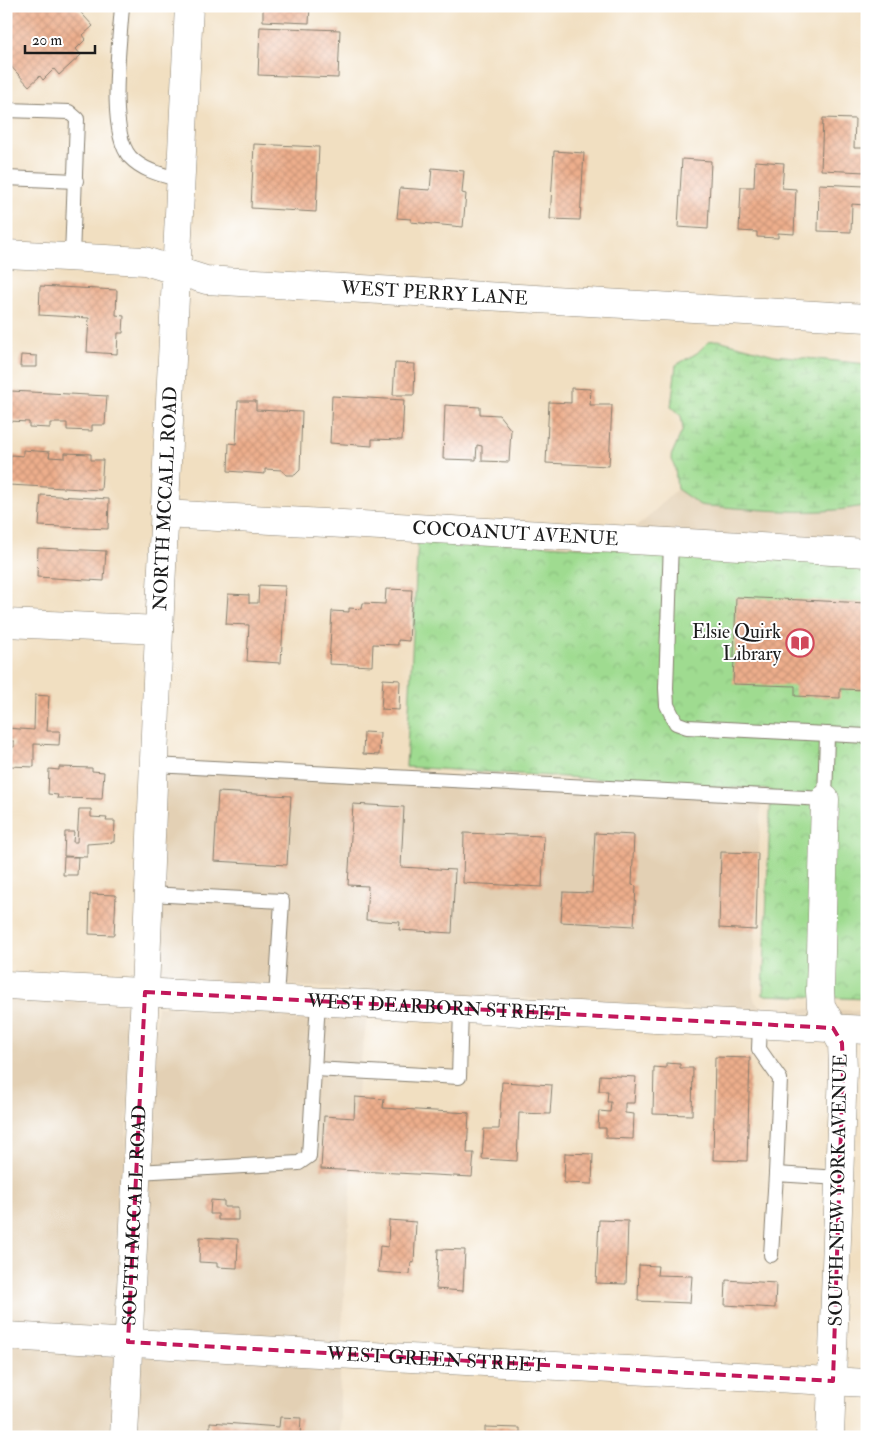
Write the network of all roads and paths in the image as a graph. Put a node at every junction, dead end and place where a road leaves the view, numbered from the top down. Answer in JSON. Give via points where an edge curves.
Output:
{"nodes":[{"id":1,"x":122,"y":6,"type":"edge"},
{"id":2,"x":189,"y":6,"type":"edge"},
{"id":3,"x":6,"y":110,"type":"edge"},
{"id":4,"x":6,"y":178,"type":"edge"},
{"id":5,"x":181,"y":180,"type":"junction"},
{"id":6,"x":76,"y":181,"type":"junction"},
{"id":7,"x":6,"y":254,"type":"edge"},
{"id":8,"x":72,"y":257,"type":"junction"},
{"id":9,"x":177,"y":272,"type":"junction"},
{"id":10,"x":867,"y":318,"type":"edge"},
{"id":11,"x":164,"y":514,"type":"junction"},
{"id":12,"x":671,"y":542,"type":"junction"},
{"id":13,"x":867,"y":553,"type":"edge"},
{"id":14,"x":6,"y":623,"type":"edge"},
{"id":15,"x":159,"y":630,"type":"junction"},
{"id":16,"x":827,"y":736,"type":"junction"},
{"id":17,"x":867,"y":736,"type":"edge"},
{"id":18,"x":154,"y":765,"type":"junction"},
{"id":19,"x":825,"y":799,"type":"junction"},
{"id":20,"x":149,"y":894,"type":"junction"},
{"id":21,"x":6,"y":984,"type":"edge"},
{"id":22,"x":145,"y":992,"type":"junction"},
{"id":23,"x":276,"y":998,"type":"junction"},
{"id":24,"x":318,"y":1001,"type":"junction"},
{"id":25,"x":461,"y":1009,"type":"junction"},
{"id":26,"x":760,"y":1024,"type":"junction"},
{"id":27,"x":833,"y":1028,"type":"junction"},
{"id":28,"x":867,"y":1030,"type":"edge"},
{"id":29,"x":314,"y":1069,"type":"junction"},
{"id":30,"x":137,"y":1172,"type":"junction"},
{"id":31,"x":776,"y":1174,"type":"junction"},
{"id":32,"x":839,"y":1178,"type":"junction"},
{"id":33,"x":771,"y":1255,"type":"dead end"},
{"id":34,"x":6,"y":1336,"type":"edge"},
{"id":35,"x":128,"y":1342,"type":"junction"},
{"id":36,"x":833,"y":1381,"type":"junction"},
{"id":37,"x":867,"y":1383,"type":"edge"},
{"id":38,"x":124,"y":1437,"type":"edge"},
{"id":39,"x":830,"y":1437,"type":"edge"}],
"edges":[{"from":1,"to":5,"type":"lane","via":[[116,122],[121,140],[129,156],[144,168]]},
{"from":2,"to":5,"type":"street","name":"NORTH MCCALL ROAD"},
{"from":3,"to":6,"type":"lane","via":[[69,112],[77,118]]},
{"from":4,"to":6,"type":"lane"},
{"from":5,"to":9,"type":"street","name":"NORTH MCCALL ROAD"},
{"from":6,"to":8,"type":"lane"},
{"from":7,"to":8,"type":"street","name":"WEST PERRY LANE"},
{"from":8,"to":9,"type":"street","name":"WEST PERRY LANE","via":[[145,261]]},
{"from":9,"to":10,"type":"street","name":"WEST PERRY LANE","via":[[206,280]]},
{"from":9,"to":11,"type":"street","name":"NORTH MCCALL ROAD"},
{"from":11,"to":12,"type":"street","name":"COCOANUT AVENUE"},
{"from":11,"to":15,"type":"street","name":"NORTH MCCALL ROAD"},
{"from":12,"to":13,"type":"street","name":"COCOANUT AVENUE"},
{"from":12,"to":16,"type":"lane","via":[[666,688],[667,706],[676,723],[687,727]]},
{"from":14,"to":15,"type":"street"},
{"from":15,"to":18,"type":"street","name":"NORTH MCCALL ROAD"},
{"from":16,"to":17,"type":"lane"},
{"from":16,"to":19,"type":"lane"},
{"from":18,"to":19,"type":"lane"},
{"from":18,"to":20,"type":"street","name":"NORTH MCCALL ROAD"},
{"from":19,"to":27,"type":"street","name":"SOUTH NEW YORK AVENUE","via":[[820,991],[821,1006]]},
{"from":20,"to":22,"type":"street","name":"NORTH MCCALL ROAD"},
{"from":20,"to":23,"type":"lane","via":[[282,901]]},
{"from":21,"to":22,"type":"street","name":"WEST DEARBORN STREET"},
{"from":22,"to":23,"type":"street","name":"WEST DEARBORN STREET"},
{"from":22,"to":30,"type":"street","name":"SOUTH MCCALL ROAD"},
{"from":23,"to":24,"type":"street","name":"WEST DEARBORN STREET"},
{"from":24,"to":25,"type":"street","name":"WEST DEARBORN STREET"},
{"from":24,"to":29,"type":"lane"},
{"from":25,"to":26,"type":"street","name":"WEST DEARBORN STREET"},
{"from":25,"to":29,"type":"lane","via":[[459,1077]]},
{"from":26,"to":27,"type":"street","name":"WEST DEARBORN STREET"},
{"from":26,"to":31,"type":"lane","via":[[759,1049],[780,1079]]},
{"from":27,"to":28,"type":"street","name":"WEST DEARBORN STREET"},
{"from":27,"to":32,"type":"street","name":"SOUTH NEW YORK AVENUE","via":[[842,1043],[844,1069]]},
{"from":29,"to":30,"type":"lane","via":[[309,1156],[299,1163]]},
{"from":30,"to":35,"type":"street","name":"SOUTH MCCALL ROAD"},
{"from":31,"to":32,"type":"lane"},
{"from":31,"to":33,"type":"lane"},
{"from":32,"to":36,"type":"street","name":"SOUTH NEW YORK AVENUE"},
{"from":34,"to":35,"type":"street","name":"WEST GREEN STREET"},
{"from":35,"to":36,"type":"street","name":"WEST GREEN STREET"},
{"from":35,"to":38,"type":"street","name":"SOUTH MCCALL ROAD"},
{"from":36,"to":37,"type":"street","name":"WEST GREEN STREET"},
{"from":36,"to":39,"type":"street","name":"SOUTH NEW YORK AVENUE"}]}
